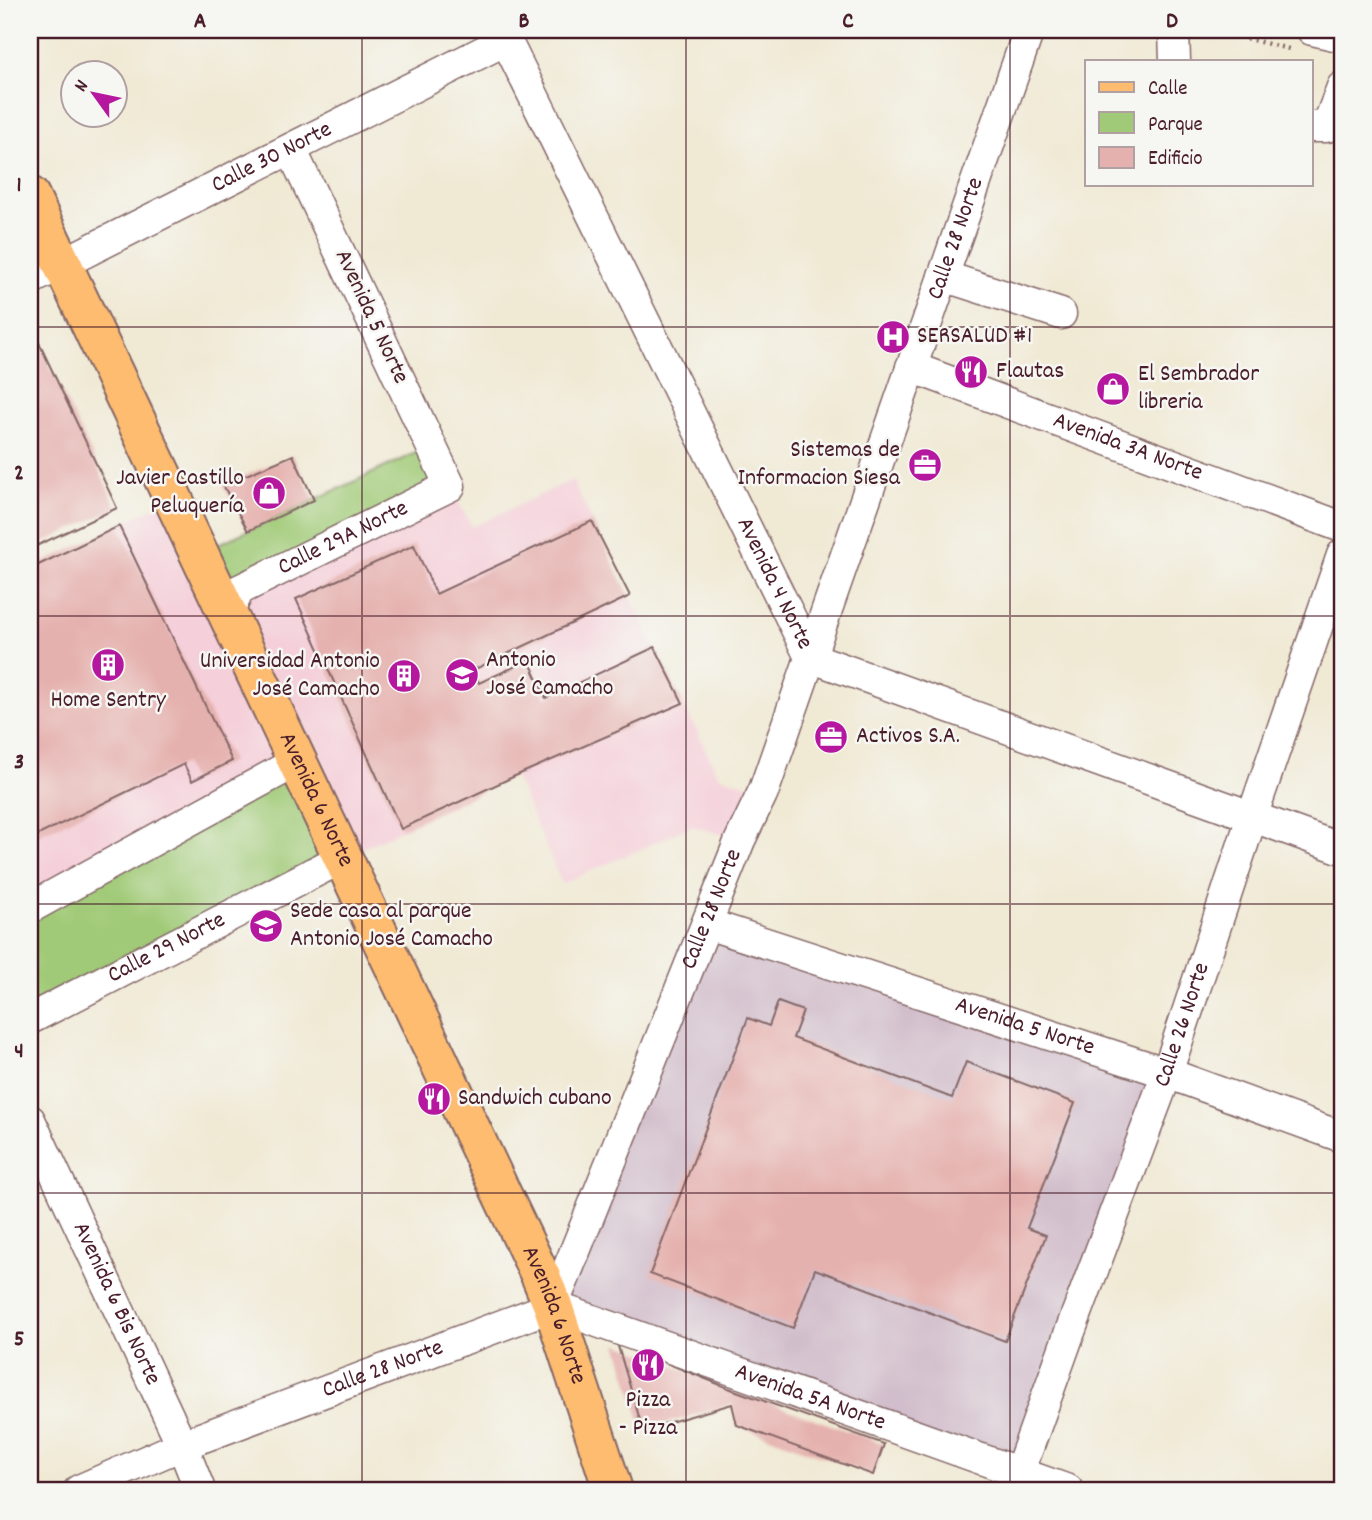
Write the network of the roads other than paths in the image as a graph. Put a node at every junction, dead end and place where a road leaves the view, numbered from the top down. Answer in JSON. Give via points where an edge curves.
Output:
{"nodes":[{"id":1,"x":1029,"y":30,"type":"edge"},
{"id":2,"x":1174,"y":30,"type":"edge"},
{"id":3,"x":508,"y":35,"type":"edge"},
{"id":4,"x":1342,"y":37,"type":"edge"},
{"id":5,"x":1308,"y":41,"type":"edge"},
{"id":6,"x":1175,"y":60,"type":"edge"},
{"id":7,"x":1329,"y":98,"type":"edge"},
{"id":8,"x":1312,"y":127,"type":"edge"},
{"id":9,"x":291,"y":149,"type":"junction"},
{"id":10,"x":30,"y":196,"type":"edge"},
{"id":11,"x":46,"y":272,"type":"edge"},
{"id":12,"x":943,"y":276,"type":"junction"},
{"id":13,"x":1061,"y":314,"type":"dead end"},
{"id":14,"x":911,"y":367,"type":"junction"},
{"id":15,"x":450,"y":486,"type":"joint"},
{"id":16,"x":1342,"y":527,"type":"edge"},
{"id":17,"x":1342,"y":555,"type":"edge"},
{"id":18,"x":225,"y":595,"type":"junction"},
{"id":19,"x":810,"y":657,"type":"junction"},
{"id":20,"x":296,"y":762,"type":"junction"},
{"id":21,"x":1252,"y":817,"type":"junction"},
{"id":22,"x":1342,"y":849,"type":"edge"},
{"id":23,"x":342,"y":858,"type":"junction"},
{"id":24,"x":30,"y":908,"type":"edge"},
{"id":25,"x":707,"y":924,"type":"junction"},
{"id":26,"x":30,"y":1019,"type":"edge"},
{"id":27,"x":1167,"y":1073,"type":"junction"},
{"id":28,"x":30,"y":1120,"type":"edge"},
{"id":29,"x":1342,"y":1137,"type":"edge"},
{"id":30,"x":553,"y":1306,"type":"junction"},
{"id":31,"x":182,"y":1445,"type":"junction"},
{"id":32,"x":1017,"y":1482,"type":"edge"},
{"id":33,"x":79,"y":1490,"type":"edge"},
{"id":34,"x":200,"y":1490,"type":"edge"},
{"id":35,"x":613,"y":1490,"type":"edge"},
{"id":36,"x":1068,"y":1490,"type":"edge"}],
"edges":[{"from":1,"to":12,"type":"street","name":"Calle 28 Norte"},
{"from":2,"to":6,"type":"street"},
{"from":3,"to":9,"type":"street","name":"Calle 30 Norte"},
{"from":3,"to":19,"type":"street","name":"Avenida 4 Norte"},
{"from":4,"to":5,"type":"street"},
{"from":7,"to":8,"type":"street","via":[[1326,127]]},
{"from":9,"to":11,"type":"street","name":"Calle 30 Norte"},
{"from":9,"to":15,"type":"street","name":"Avenida 5 Norte"},
{"from":10,"to":11,"type":"main road","name":"Avenida 6 Norte"},
{"from":11,"to":18,"type":"main road","name":"Avenida 6 Norte"},
{"from":12,"to":13,"type":"street"},
{"from":12,"to":14,"type":"street","name":"Calle 28 Norte"},
{"from":14,"to":16,"type":"street","name":"Avenida 3A Norte"},
{"from":14,"to":19,"type":"street","name":"Calle 28 Norte"},
{"from":15,"to":18,"type":"street","name":"Calle 29A Norte"},
{"from":17,"to":21,"type":"street","name":"Calle 26 Norte"},
{"from":18,"to":20,"type":"main road","name":"Avenida 6 Norte"},
{"from":19,"to":21,"type":"street","name":"Avenida 4 Norte"},
{"from":19,"to":25,"type":"street","name":"Calle 28 Norte","via":[[764,790]]},
{"from":20,"to":23,"type":"main road","name":"Avenida 6 Norte"},
{"from":20,"to":24,"type":"street"},
{"from":21,"to":22,"type":"street","name":"Avenida 4 Norte"},
{"from":21,"to":27,"type":"street","name":"Calle 26 Norte"},
{"from":23,"to":26,"type":"street","name":"Calle 29 Norte"},
{"from":23,"to":30,"type":"main road","name":"Avenida 6 Norte"},
{"from":25,"to":27,"type":"street","name":"Avenida 5 Norte"},
{"from":25,"to":30,"type":"street","name":"Calle 28 Norte"},
{"from":27,"to":29,"type":"street","name":"Avenida 5 Norte"},
{"from":27,"to":32,"type":"street","name":"Calle 26 Norte"},
{"from":28,"to":31,"type":"street","name":"Avenida 6 Bis Norte"},
{"from":30,"to":31,"type":"street","name":"Calle 28 Norte"},
{"from":30,"to":32,"type":"street","name":"Avenida 5A Norte"},
{"from":30,"to":35,"type":"main road","name":"Avenida 6 Norte"},
{"from":31,"to":33,"type":"street","name":"Calle 28 Norte"},
{"from":31,"to":34,"type":"street","name":"Avenida 6 Bis Norte"},
{"from":32,"to":36,"type":"street","name":"Avenida 5A Norte"}]}
